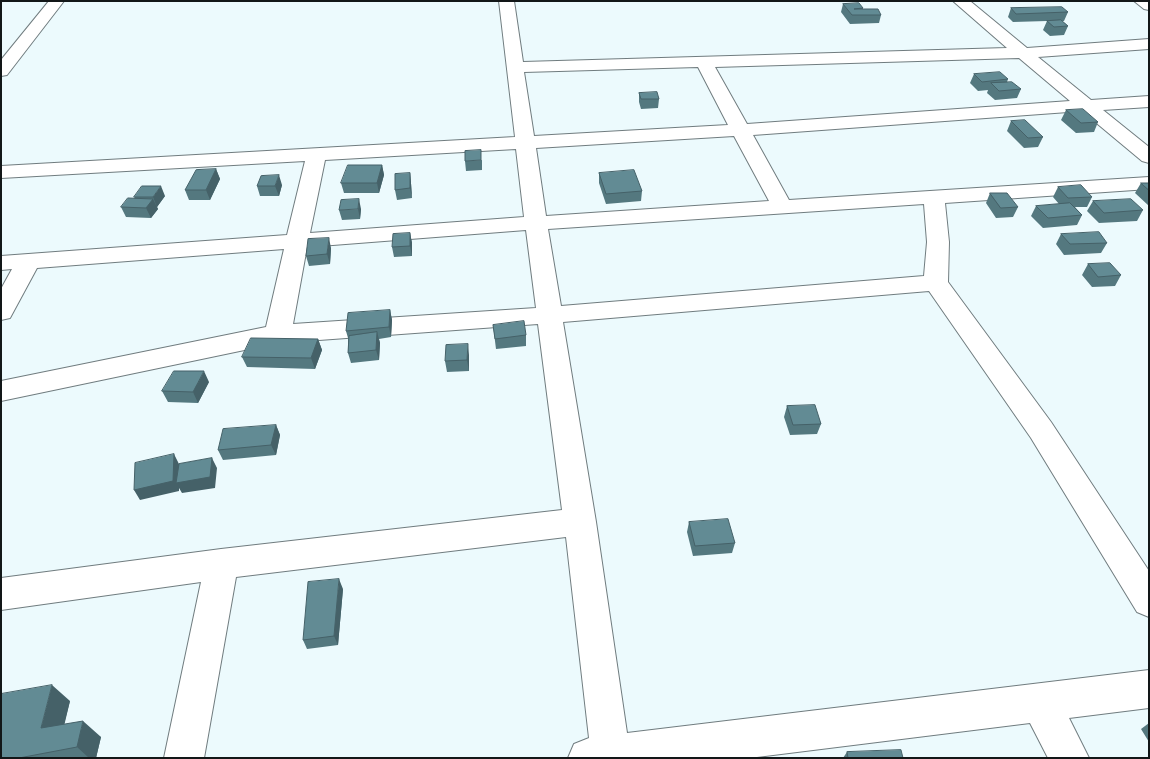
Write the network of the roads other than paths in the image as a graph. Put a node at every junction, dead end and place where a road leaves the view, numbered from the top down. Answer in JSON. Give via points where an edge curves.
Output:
{"nodes":[{"id":1,"x":57,"y":1,"type":"edge"},
{"id":2,"x":506,"y":1,"type":"edge"},
{"id":3,"x":960,"y":1,"type":"edge"},
{"id":4,"x":1141,"y":1,"type":"edge"},
{"id":5,"x":1149,"y":6,"type":"edge"},
{"id":6,"x":1149,"y":44,"type":"edge"},
{"id":7,"x":1022,"y":53,"type":"junction"},
{"id":8,"x":704,"y":63,"type":"junction"},
{"id":9,"x":516,"y":67,"type":"junction"},
{"id":10,"x":1,"y":71,"type":"edge"},
{"id":11,"x":1149,"y":101,"type":"edge"},
{"id":12,"x":1088,"y":105,"type":"junction"},
{"id":13,"x":741,"y":130,"type":"junction"},
{"id":14,"x":526,"y":142,"type":"junction"},
{"id":15,"x":316,"y":155,"type":"junction"},
{"id":16,"x":1149,"y":157,"type":"edge"},
{"id":17,"x":1,"y":172,"type":"edge"},
{"id":18,"x":1149,"y":183,"type":"edge"},
{"id":19,"x":934,"y":198,"type":"junction"},
{"id":20,"x":783,"y":208,"type":"junction"},
{"id":21,"x":536,"y":224,"type":"junction"},
{"id":22,"x":297,"y":241,"type":"junction"},
{"id":23,"x":29,"y":261,"type":"junction"},
{"id":24,"x":1,"y":263,"type":"edge"},
{"id":25,"x":936,"y":283,"type":"junction"},
{"id":26,"x":1,"y":312,"type":"edge"},
{"id":27,"x":550,"y":315,"type":"junction"},
{"id":28,"x":278,"y":334,"type":"junction"},
{"id":29,"x":1,"y":391,"type":"edge"},
{"id":30,"x":580,"y":522,"type":"junction"},
{"id":31,"x":221,"y":564,"type":"junction"},
{"id":32,"x":1,"y":594,"type":"edge"},
{"id":33,"x":1149,"y":601,"type":"edge"},
{"id":34,"x":1149,"y":689,"type":"edge"},
{"id":35,"x":1040,"y":702,"type":"junction"},
{"id":36,"x":603,"y":757,"type":"edge"},
{"id":37,"x":184,"y":758,"type":"edge"},
{"id":38,"x":1069,"y":758,"type":"edge"}],
"edges":[{"from":1,"to":10,"type":"street"},
{"from":2,"to":9,"type":"street"},
{"from":3,"to":7,"type":"street"},
{"from":4,"to":5,"type":"street"},
{"from":6,"to":7,"type":"street"},
{"from":7,"to":8,"type":"street"},
{"from":7,"to":12,"type":"street"},
{"from":8,"to":9,"type":"street"},
{"from":8,"to":13,"type":"street"},
{"from":9,"to":14,"type":"street"},
{"from":11,"to":12,"type":"street"},
{"from":12,"to":13,"type":"street"},
{"from":12,"to":16,"type":"street"},
{"from":13,"to":14,"type":"street"},
{"from":13,"to":20,"type":"street"},
{"from":14,"to":15,"type":"street"},
{"from":14,"to":21,"type":"street"},
{"from":15,"to":17,"type":"street"},
{"from":15,"to":22,"type":"street"},
{"from":18,"to":19,"type":"street"},
{"from":19,"to":20,"type":"street"},
{"from":19,"to":25,"type":"street","via":[[938,242]]},
{"from":20,"to":21,"type":"street"},
{"from":21,"to":22,"type":"street"},
{"from":21,"to":27,"type":"street"},
{"from":22,"to":23,"type":"street"},
{"from":22,"to":28,"type":"street"},
{"from":23,"to":24,"type":"street"},
{"from":23,"to":26,"type":"street"},
{"from":25,"to":27,"type":"street"},
{"from":25,"to":33,"type":"street","via":[[1041,430]]},
{"from":27,"to":28,"type":"street"},
{"from":27,"to":30,"type":"street"},
{"from":28,"to":29,"type":"street"},
{"from":30,"to":31,"type":"street"},
{"from":30,"to":36,"type":"street"},
{"from":31,"to":32,"type":"street"},
{"from":31,"to":37,"type":"street"},
{"from":34,"to":35,"type":"street"},
{"from":35,"to":36,"type":"street"},
{"from":35,"to":38,"type":"street"}]}
